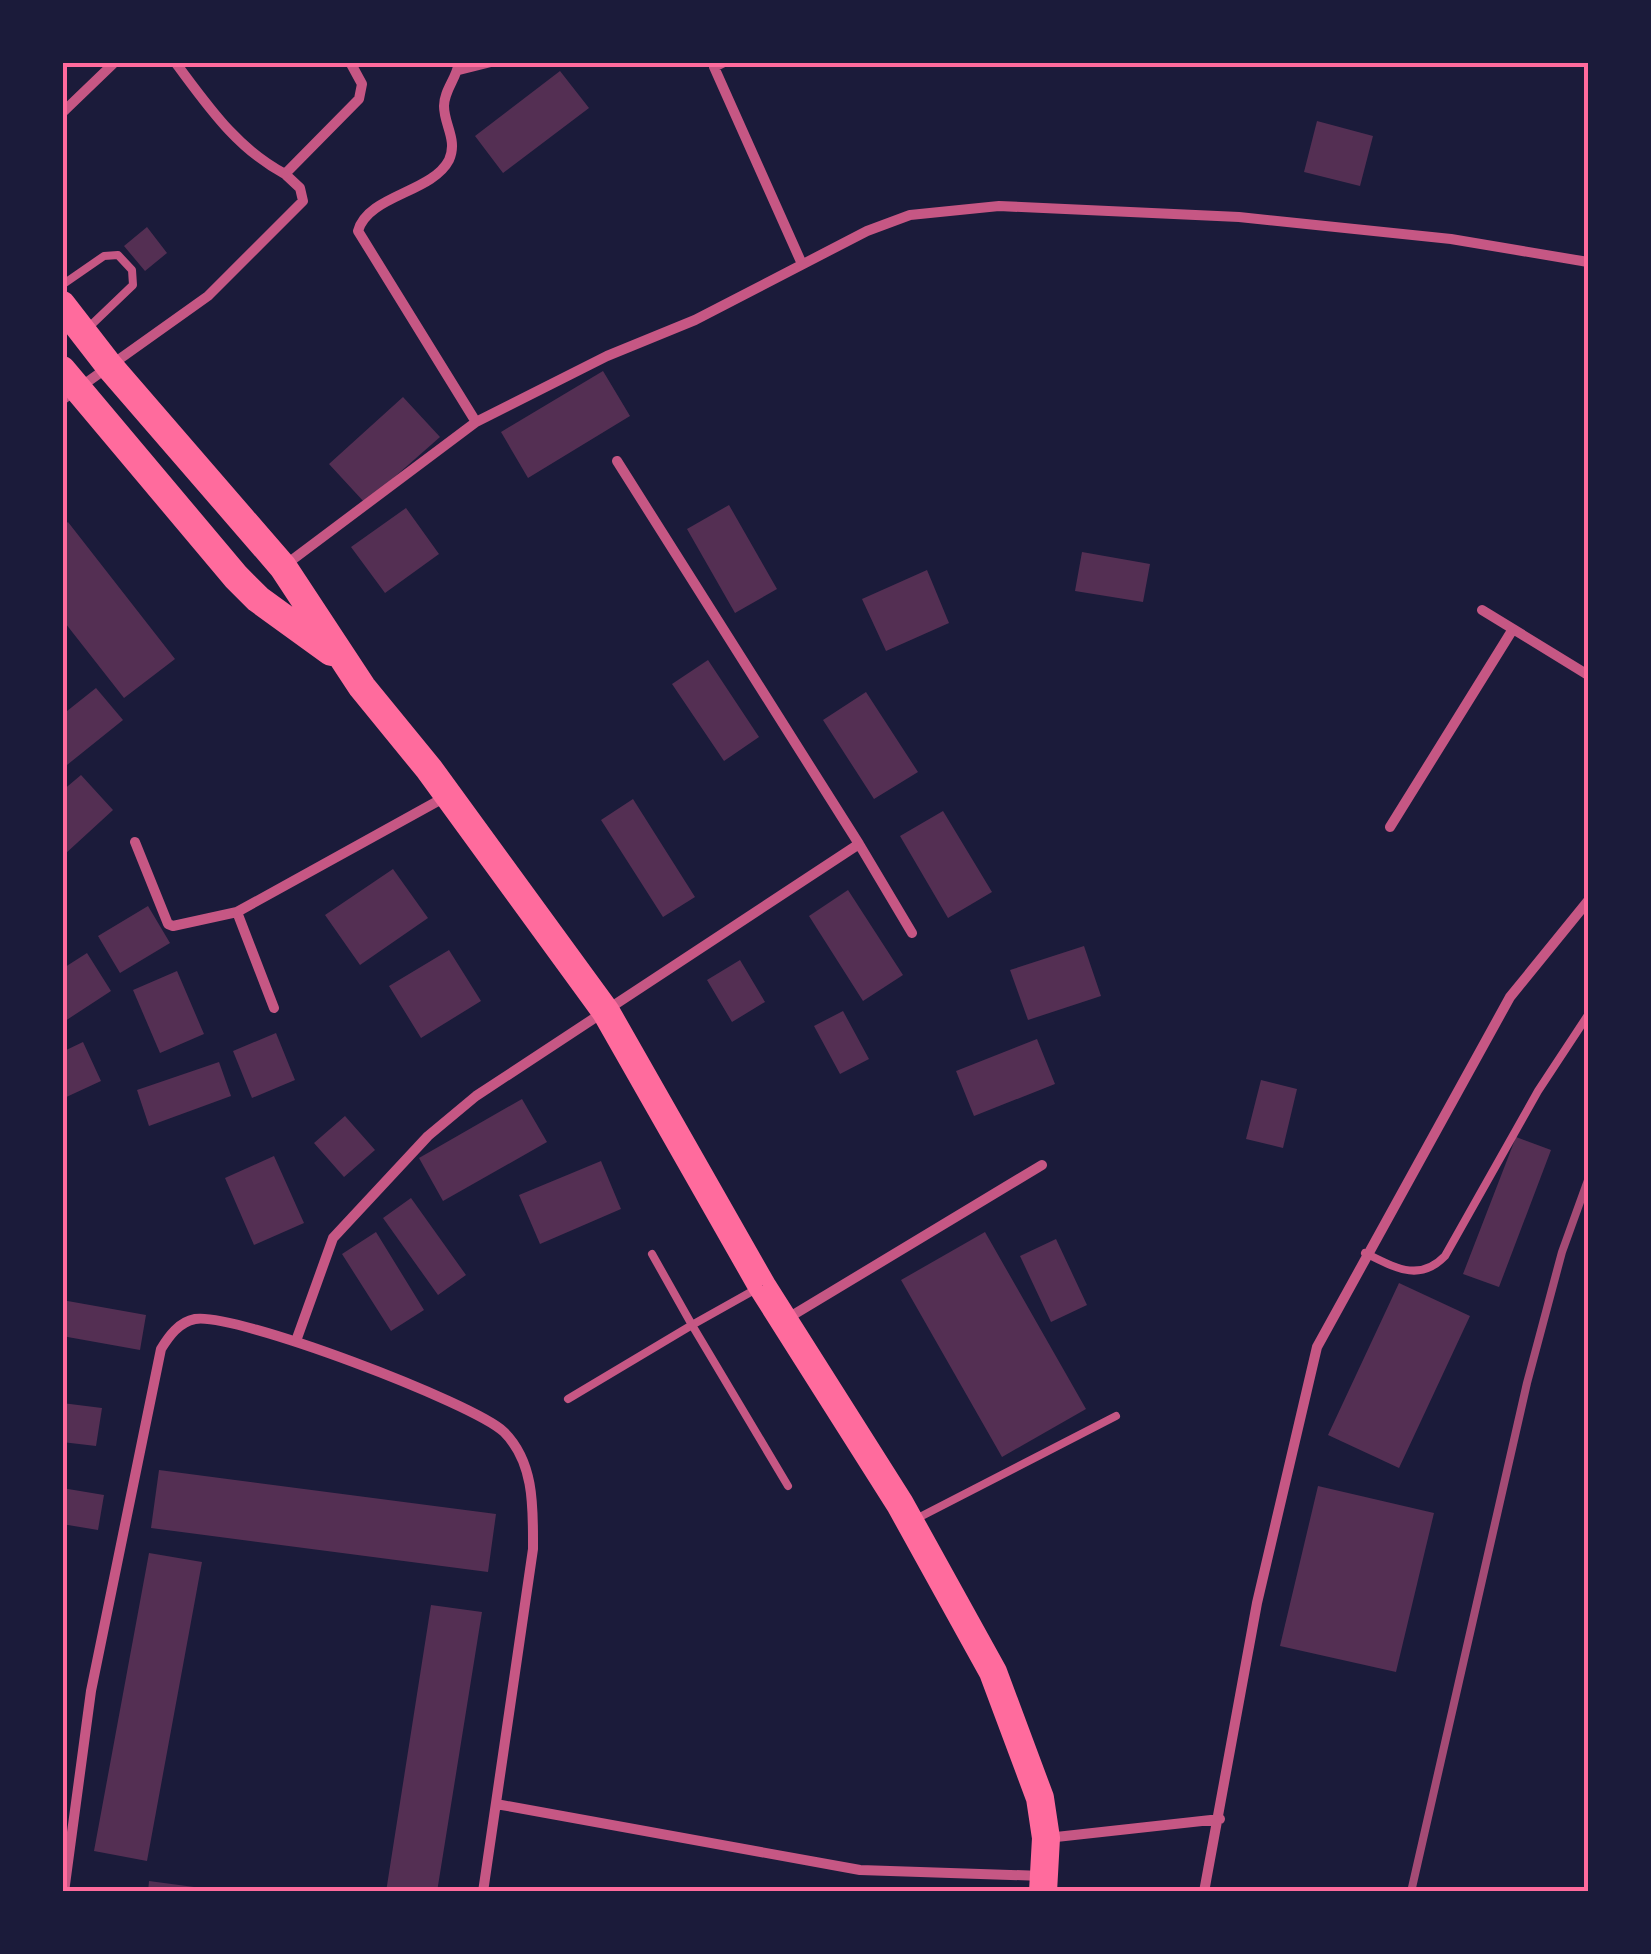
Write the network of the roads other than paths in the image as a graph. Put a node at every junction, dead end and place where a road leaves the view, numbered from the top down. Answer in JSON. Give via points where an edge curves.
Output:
{"nodes":[{"id":1,"x":115,"y":62,"type":"edge"},
{"id":2,"x":175,"y":62,"type":"edge"},
{"id":3,"x":350,"y":62,"type":"edge"},
{"id":4,"x":491,"y":62,"type":"edge"},
{"id":5,"x":724,"y":62,"type":"edge"},
{"id":6,"x":459,"y":66,"type":"edge"},
{"id":7,"x":62,"y":113,"type":"edge"},
{"id":8,"x":285,"y":174,"type":"junction"},
{"id":9,"x":1588,"y":262,"type":"edge"},
{"id":10,"x":802,"y":264,"type":"junction"},
{"id":11,"x":62,"y":286,"type":"edge"},
{"id":12,"x":62,"y":304,"type":"edge"},
{"id":13,"x":84,"y":332,"type":"junction"},
{"id":14,"x":110,"y":367,"type":"junction"},
{"id":15,"x":67,"y":386,"type":"edge"},
{"id":16,"x":476,"y":422,"type":"junction"},
{"id":17,"x":617,"y":462,"type":"dead end"},
{"id":18,"x":283,"y":566,"type":"junction"},
{"id":19,"x":1482,"y":610,"type":"dead end"},
{"id":20,"x":1514,"y":629,"type":"junction"},
{"id":21,"x":344,"y":662,"type":"junction"},
{"id":22,"x":1588,"y":675,"type":"edge"},
{"id":23,"x":448,"y":796,"type":"junction"},
{"id":24,"x":1390,"y":828,"type":"dead end"},
{"id":25,"x":135,"y":842,"type":"dead end"},
{"id":26,"x":859,"y":844,"type":"junction"},
{"id":27,"x":1588,"y":901,"type":"edge"},
{"id":28,"x":236,"y":912,"type":"junction"},
{"id":29,"x":912,"y":933,"type":"dead end"},
{"id":30,"x":274,"y":1008,"type":"dead end"},
{"id":31,"x":606,"y":1012,"type":"junction"},
{"id":32,"x":1588,"y":1015,"type":"edge"},
{"id":33,"x":1042,"y":1166,"type":"dead end"},
{"id":34,"x":1366,"y":1252,"type":"junction"},
{"id":35,"x":652,"y":1254,"type":"dead end"},
{"id":36,"x":762,"y":1286,"type":"junction"},
{"id":37,"x":783,"y":1322,"type":"junction"},
{"id":38,"x":692,"y":1325,"type":"junction"},
{"id":39,"x":296,"y":1342,"type":"junction"},
{"id":40,"x":568,"y":1400,"type":"dead end"},
{"id":41,"x":1116,"y":1416,"type":"dead end"},
{"id":42,"x":788,"y":1486,"type":"dead end"},
{"id":43,"x":910,"y":1522,"type":"junction"},
{"id":44,"x":496,"y":1804,"type":"junction"},
{"id":45,"x":1220,"y":1819,"type":"junction"},
{"id":46,"x":1046,"y":1838,"type":"junction"},
{"id":47,"x":1044,"y":1884,"type":"edge"},
{"id":48,"x":64,"y":1892,"type":"edge"},
{"id":49,"x":483,"y":1892,"type":"edge"},
{"id":50,"x":1204,"y":1892,"type":"edge"}],
"edges":[{"from":1,"to":7,"type":"street"},
{"from":2,"to":8,"type":"street","via":[[226,130]]},
{"from":3,"to":8,"type":"street","via":[[362,84],[359,99]]},
{"from":4,"to":6,"type":"street"},
{"from":5,"to":10,"type":"street","via":[[714,68]]},
{"from":6,"to":16,"type":"street","via":[[444,107],[450,157],[441,172],[369,215],[358,230]]},
{"from":8,"to":14,"type":"street","via":[[300,188],[303,202],[208,296]]},
{"from":9,"to":10,"type":"street","via":[[1451,239],[1239,217],[999,206],[910,215]]},
{"from":10,"to":16,"type":"street"},
{"from":11,"to":13,"type":"lane","via":[[104,256],[118,256],[132,270],[133,286]]},
{"from":12,"to":13,"type":"highway"},
{"from":13,"to":14,"type":"highway"},
{"from":14,"to":15,"type":"street"},
{"from":14,"to":18,"type":"highway"},
{"from":15,"to":21,"type":"highway","via":[[247,588]]},
{"from":16,"to":18,"type":"street"},
{"from":17,"to":26,"type":"street"},
{"from":18,"to":21,"type":"highway"},
{"from":19,"to":20,"type":"street"},
{"from":20,"to":22,"type":"street"},
{"from":20,"to":24,"type":"street"},
{"from":21,"to":23,"type":"highway"},
{"from":23,"to":28,"type":"street"},
{"from":23,"to":31,"type":"highway"},
{"from":25,"to":28,"type":"street","via":[[168,924]]},
{"from":26,"to":29,"type":"street"},
{"from":26,"to":31,"type":"street"},
{"from":27,"to":34,"type":"street","via":[[1510,998]]},
{"from":28,"to":30,"type":"street"},
{"from":31,"to":36,"type":"highway"},
{"from":31,"to":39,"type":"street","via":[[476,1096],[348,1217],[321,1265]]},
{"from":32,"to":34,"type":"lane","via":[[1445,1256],[1415,1272]]},
{"from":33,"to":37,"type":"street"},
{"from":34,"to":45,"type":"street","via":[[1316,1347],[1257,1603]]},
{"from":35,"to":38,"type":"lane"},
{"from":36,"to":37,"type":"highway"},
{"from":36,"to":38,"type":"lane"},
{"from":37,"to":43,"type":"highway"},
{"from":38,"to":40,"type":"lane"},
{"from":38,"to":42,"type":"lane"},
{"from":39,"to":44,"type":"street","via":[[470,1410],[504,1432],[522,1460],[532,1493],[533,1549]]},
{"from":39,"to":48,"type":"street","via":[[196,1319],[176,1329],[162,1349],[90,1691]]},
{"from":41,"to":43,"type":"lane"},
{"from":43,"to":46,"type":"highway","via":[[994,1672],[1027,1752]]},
{"from":44,"to":47,"type":"street","via":[[860,1870]]},
{"from":44,"to":49,"type":"street"},
{"from":45,"to":46,"type":"street"},
{"from":45,"to":50,"type":"street"},
{"from":46,"to":47,"type":"highway"}]}
